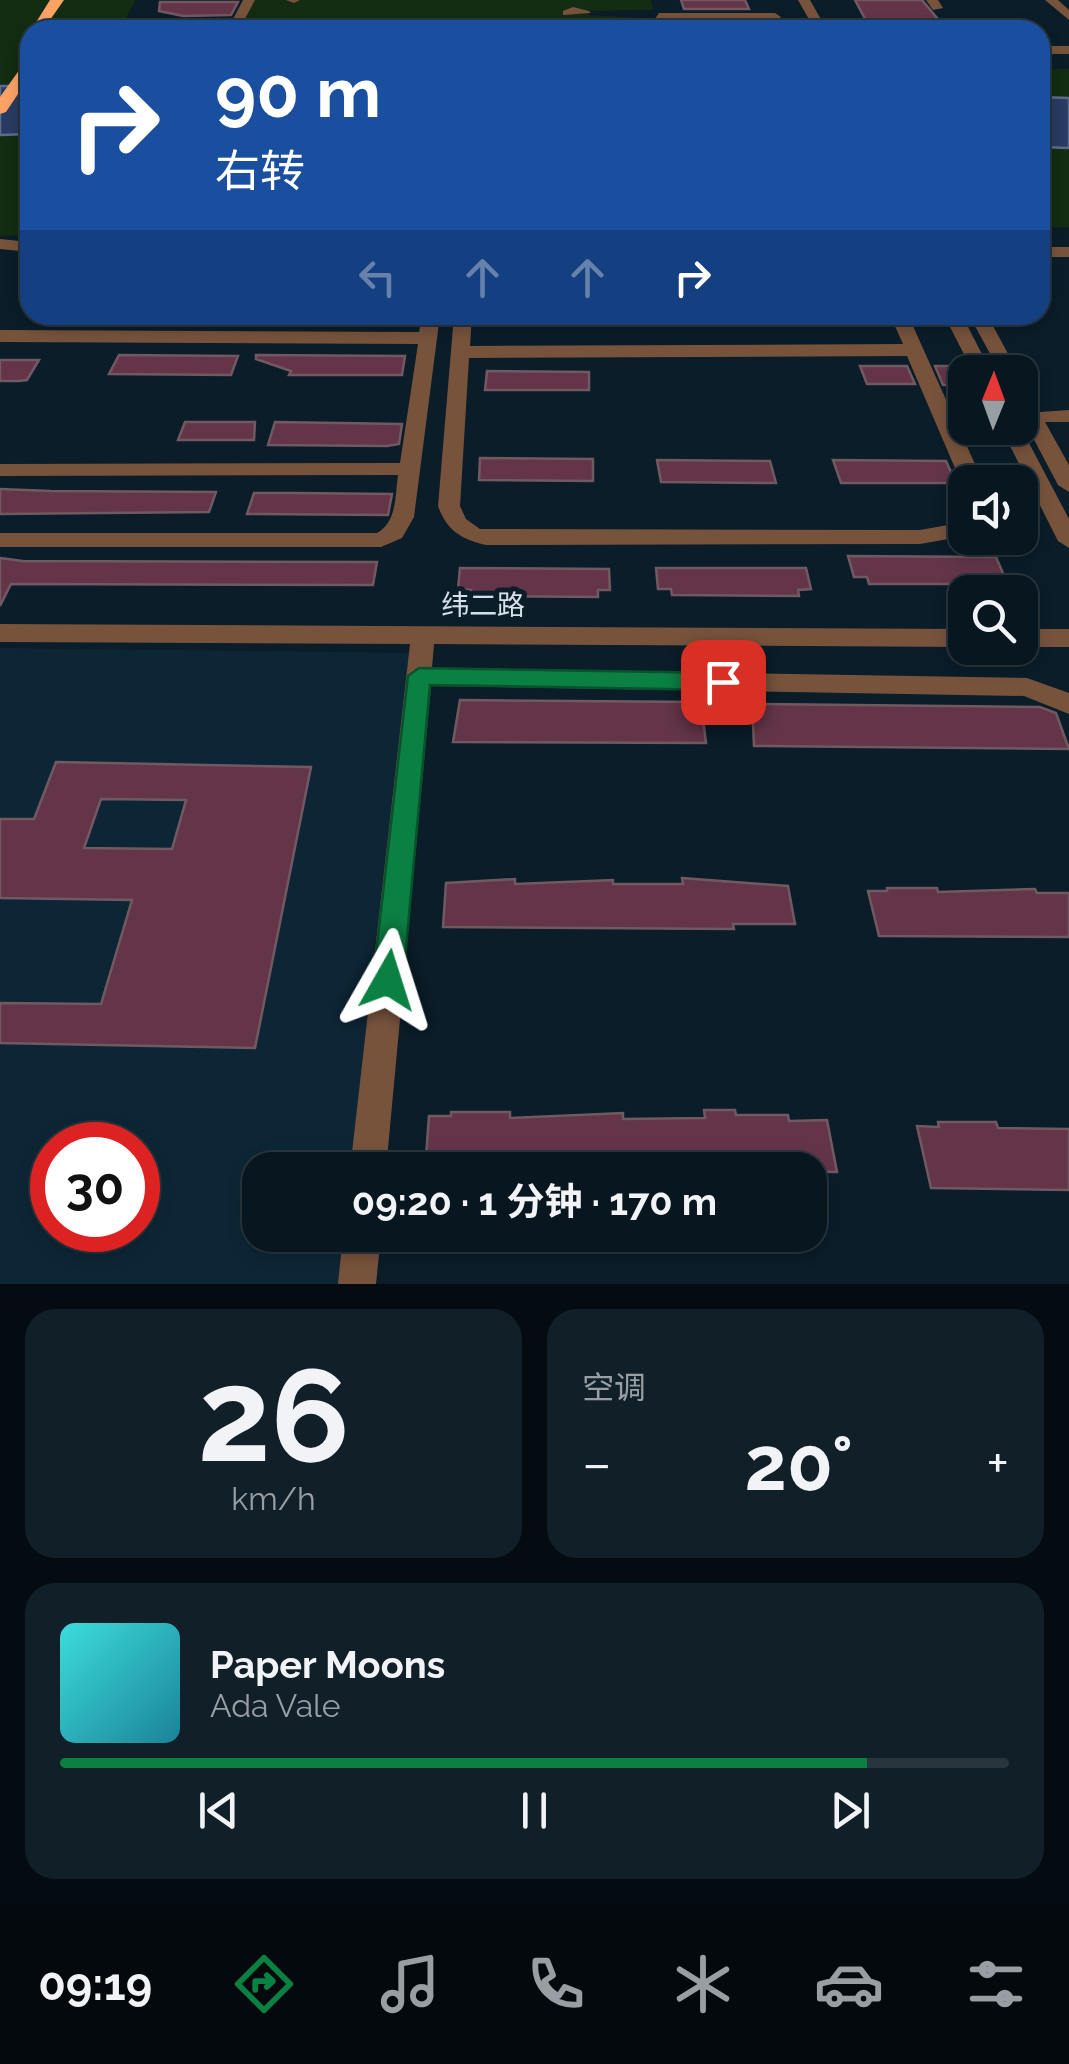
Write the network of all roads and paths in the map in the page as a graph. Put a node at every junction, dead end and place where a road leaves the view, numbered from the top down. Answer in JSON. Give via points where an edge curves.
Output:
{"nodes":[{"id":1,"x":1051,"y":0,"type":"edge"},
{"id":2,"x":1069,"y":16,"type":"edge"},
{"id":3,"x":775,"y":17,"type":"dead end"},
{"id":4,"x":137,"y":19,"type":"dead end"},
{"id":5,"x":146,"y":20,"type":"edge"},
{"id":6,"x":726,"y":20,"type":"edge"},
{"id":7,"x":20,"y":71,"type":"edge"},
{"id":8,"x":0,"y":109,"type":"edge"},
{"id":9,"x":462,"y":325,"type":"edge"},
{"id":10,"x":903,"y":325,"type":"edge"},
{"id":11,"x":958,"y":325,"type":"edge"},
{"id":12,"x":983,"y":325,"type":"edge"},
{"id":13,"x":430,"y":326,"type":"edge"},
{"id":14,"x":0,"y":336,"type":"edge"},
{"id":15,"x":914,"y":350,"type":"junction"},
{"id":16,"x":460,"y":352,"type":"junction"},
{"id":17,"x":973,"y":355,"type":"edge"},
{"id":18,"x":1000,"y":355,"type":"edge"},
{"id":19,"x":948,"y":409,"type":"edge"},
{"id":20,"x":1038,"y":428,"type":"edge"},
{"id":21,"x":1020,"y":445,"type":"edge"},
{"id":22,"x":410,"y":469,"type":"junction"},
{"id":23,"x":0,"y":470,"type":"edge"},
{"id":24,"x":1069,"y":486,"type":"edge"},
{"id":25,"x":948,"y":532,"type":"edge"},
{"id":26,"x":0,"y":540,"type":"edge"},
{"id":27,"x":1069,"y":540,"type":"edge"},
{"id":28,"x":0,"y":633,"type":"edge"},
{"id":29,"x":948,"y":638,"type":"edge"},
{"id":30,"x":1038,"y":638,"type":"edge"},
{"id":31,"x":1069,"y":638,"type":"edge"},
{"id":32,"x":422,"y":644,"type":"dead end"},
{"id":33,"x":419,"y":676,"type":"junction"},
{"id":34,"x":1069,"y":704,"type":"edge"},
{"id":35,"x":370,"y":1152,"type":"edge"},
{"id":36,"x":360,"y":1252,"type":"edge"},
{"id":37,"x":357,"y":1284,"type":"edge"}],
"edges":[{"from":1,"to":2,"type":"street"},
{"from":3,"to":6,"type":"street"},
{"from":4,"to":5,"type":"street"},
{"from":7,"to":8,"type":"highway"},
{"from":9,"to":16,"type":"street"},
{"from":10,"to":15,"type":"street"},
{"from":11,"to":17,"type":"street"},
{"from":12,"to":18,"type":"street"},
{"from":13,"to":14,"type":"street"},
{"from":13,"to":22,"type":"street"},
{"from":15,"to":16,"type":"street"},
{"from":15,"to":19,"type":"street"},
{"from":16,"to":25,"type":"street","via":[[450,506],[454,522],[467,533],[486,538]]},
{"from":20,"to":24,"type":"street"},
{"from":21,"to":27,"type":"street"},
{"from":22,"to":23,"type":"street"},
{"from":22,"to":26,"type":"street","via":[[403,516],[381,540]]},
{"from":28,"to":29,"type":"street","name":"纬二路"},
{"from":30,"to":31,"type":"street"},
{"from":32,"to":33,"type":"street"},
{"from":33,"to":34,"type":"street","via":[[1026,687]]},
{"from":33,"to":35,"type":"street"},
{"from":36,"to":37,"type":"street"}]}
